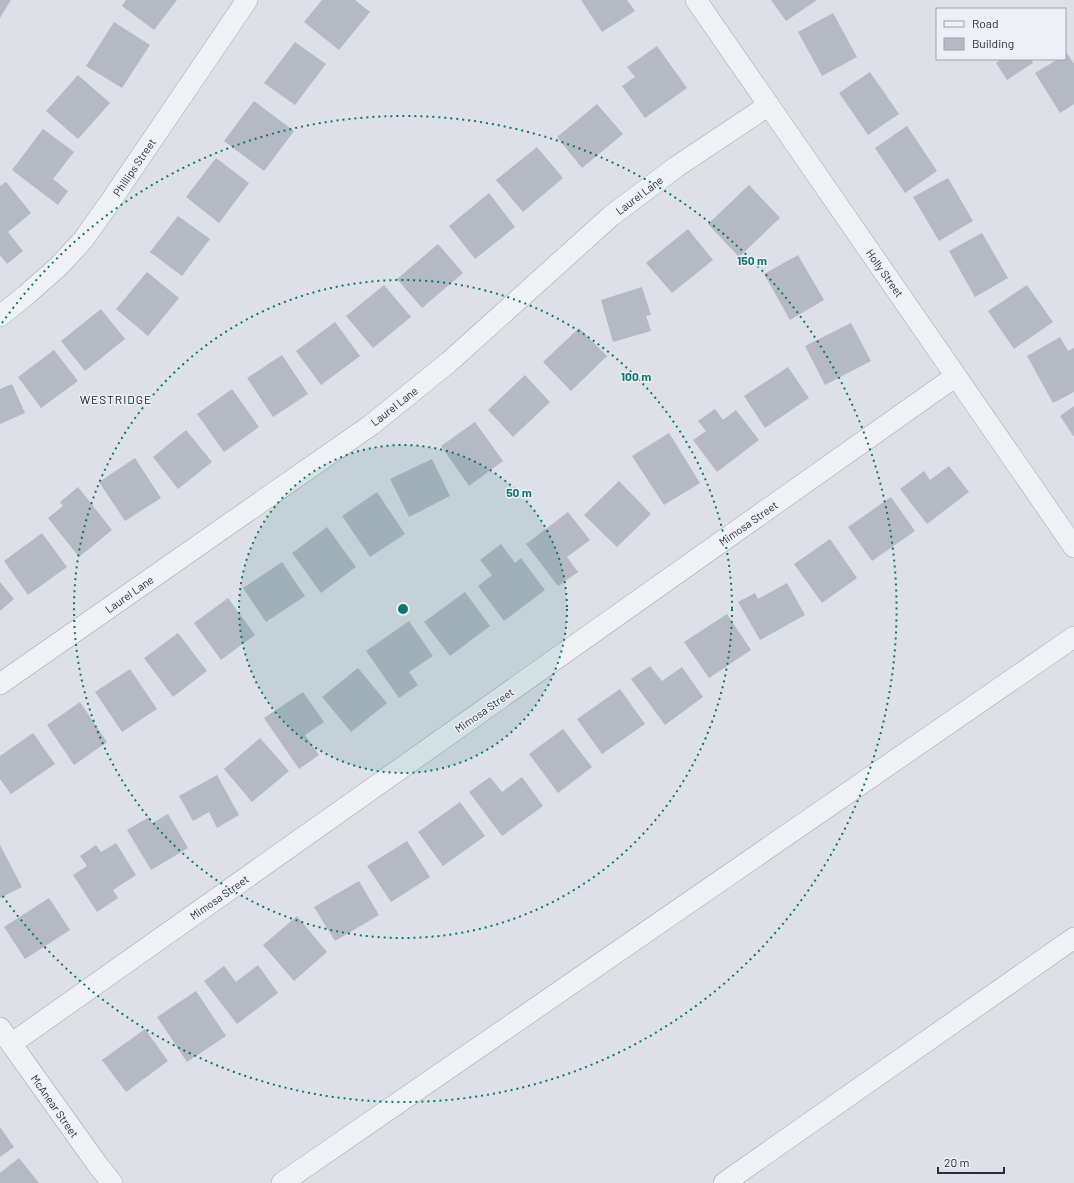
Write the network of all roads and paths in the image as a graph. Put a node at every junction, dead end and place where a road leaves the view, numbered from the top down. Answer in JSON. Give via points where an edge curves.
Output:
{"nodes":[{"id":1,"x":247,"y":0,"type":"edge"},
{"id":2,"x":696,"y":0,"type":"edge"},
{"id":3,"x":769,"y":105,"type":"junction"},
{"id":4,"x":0,"y":316,"type":"edge"},
{"id":5,"x":956,"y":376,"type":"junction"},
{"id":6,"x":1074,"y":547,"type":"edge"},
{"id":7,"x":1074,"y":637,"type":"edge"},
{"id":8,"x":0,"y":684,"type":"edge"},
{"id":9,"x":1074,"y":938,"type":"edge"},
{"id":10,"x":6,"y":1036,"type":"edge"},
{"id":11,"x":112,"y":1183,"type":"edge"},
{"id":12,"x":282,"y":1183,"type":"edge"},
{"id":13,"x":724,"y":1183,"type":"edge"}],
"edges":[{"from":1,"to":4,"type":"street","name":"Phillips Street","via":[[83,240],[58,266]]},
{"from":2,"to":3,"type":"street","name":"Holly Street"},
{"from":3,"to":5,"type":"street","name":"Holly Street"},
{"from":3,"to":8,"type":"street","name":"Laurel Lane","via":[[676,167],[611,216],[449,362],[371,425]]},
{"from":5,"to":6,"type":"street","name":"Holly Street"},
{"from":5,"to":10,"type":"street","name":"Mimosa Street"},
{"from":7,"to":12,"type":"street"},
{"from":9,"to":13,"type":"street"},
{"from":10,"to":11,"type":"street","name":"McAnear Street"}]}
